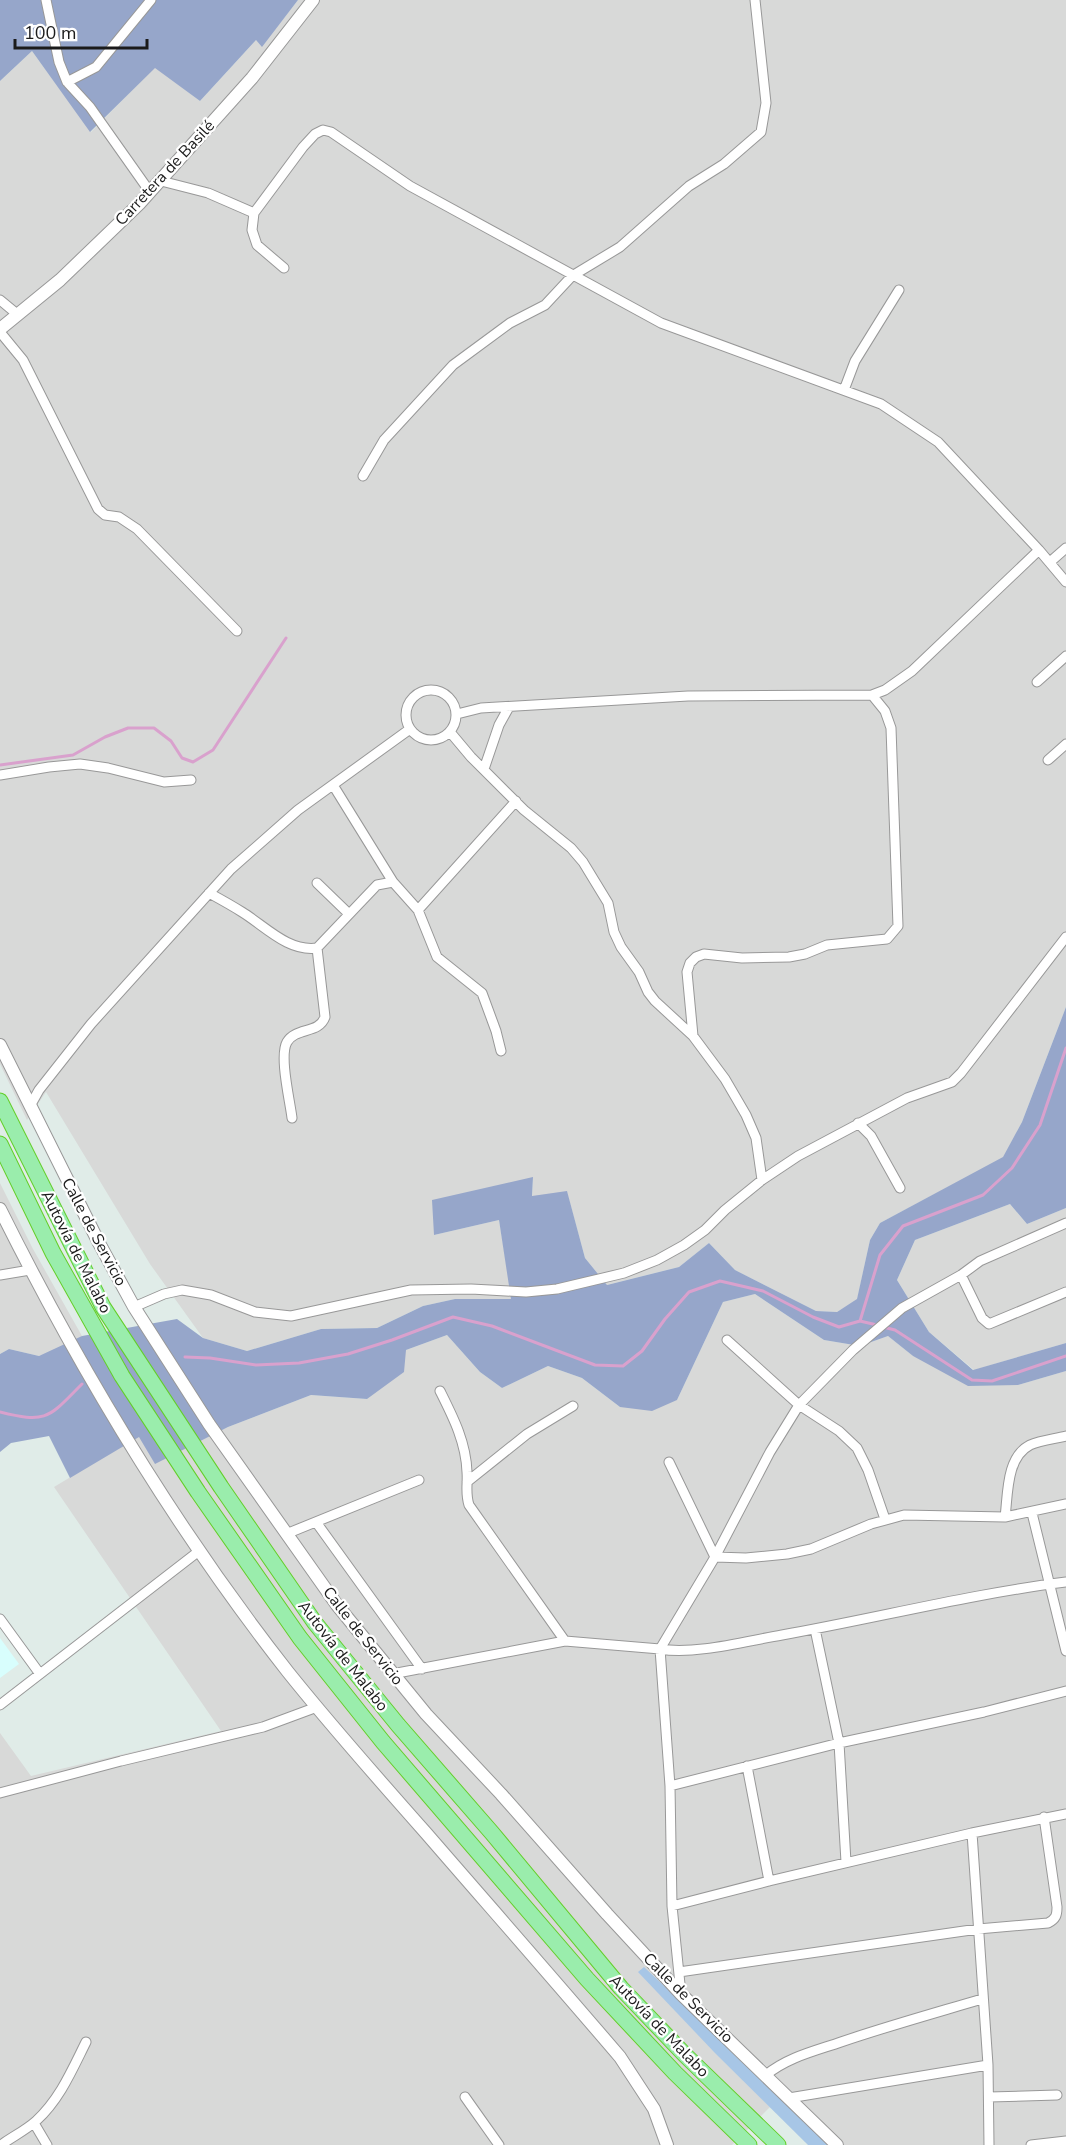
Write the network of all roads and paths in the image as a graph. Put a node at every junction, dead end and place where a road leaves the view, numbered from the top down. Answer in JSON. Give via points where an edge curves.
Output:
{"nodes":[{"id":1,"x":46,"y":0,"type":"edge"},
{"id":2,"x":151,"y":0,"type":"edge"},
{"id":3,"x":313,"y":0,"type":"edge"},
{"id":4,"x":755,"y":0,"type":"edge"},
{"id":5,"x":67,"y":82,"type":"junction"},
{"id":6,"x":161,"y":181,"type":"junction"},
{"id":7,"x":150,"y":192,"type":"junction"},
{"id":8,"x":254,"y":213,"type":"junction"},
{"id":9,"x":284,"y":268,"type":"dead end"},
{"id":10,"x":572,"y":276,"type":"junction"},
{"id":11,"x":899,"y":290,"type":"dead end"},
{"id":12,"x":0,"y":300,"type":"edge"},
{"id":13,"x":17,"y":314,"type":"junction"},
{"id":14,"x":0,"y":330,"type":"edge"},
{"id":15,"x":844,"y":390,"type":"junction"},
{"id":16,"x":363,"y":476,"type":"dead end"},
{"id":17,"x":1066,"y":548,"type":"edge"},
{"id":18,"x":1040,"y":550,"type":"junction"},
{"id":19,"x":1050,"y":562,"type":"junction"},
{"id":20,"x":1066,"y":582,"type":"edge"},
{"id":21,"x":237,"y":631,"type":"dead end"},
{"id":22,"x":1066,"y":656,"type":"edge"},
{"id":23,"x":1037,"y":682,"type":"dead end"},
{"id":24,"x":872,"y":695,"type":"junction"},
{"id":25,"x":509,"y":707,"type":"junction"},
{"id":26,"x":457,"y":714,"type":"junction"},
{"id":27,"x":410,"y":729,"type":"junction"},
{"id":28,"x":450,"y":732,"type":"junction"},
{"id":29,"x":1066,"y":744,"type":"edge"},
{"id":30,"x":1048,"y":760,"type":"dead end"},
{"id":31,"x":484,"y":769,"type":"junction"},
{"id":32,"x":0,"y":775,"type":"edge"},
{"id":33,"x":191,"y":780,"type":"dead end"},
{"id":34,"x":333,"y":785,"type":"junction"},
{"id":35,"x":516,"y":801,"type":"junction"},
{"id":36,"x":393,"y":882,"type":"junction"},
{"id":37,"x":317,"y":883,"type":"dead end"},
{"id":38,"x":209,"y":893,"type":"junction"},
{"id":39,"x":417,"y":910,"type":"junction"},
{"id":40,"x":348,"y":914,"type":"junction"},
{"id":41,"x":1066,"y":937,"type":"edge"},
{"id":42,"x":317,"y":948,"type":"junction"},
{"id":43,"x":693,"y":1036,"type":"junction"},
{"id":44,"x":0,"y":1045,"type":"edge"},
{"id":45,"x":501,"y":1051,"type":"dead end"},
{"id":46,"x":27,"y":1100,"type":"junction"},
{"id":47,"x":0,"y":1101,"type":"edge"},
{"id":48,"x":292,"y":1118,"type":"dead end"},
{"id":49,"x":858,"y":1123,"type":"junction"},
{"id":50,"x":0,"y":1144,"type":"edge"},
{"id":51,"x":762,"y":1180,"type":"junction"},
{"id":52,"x":900,"y":1188,"type":"dead end"},
{"id":53,"x":0,"y":1209,"type":"edge"},
{"id":54,"x":1066,"y":1223,"type":"edge"},
{"id":55,"x":30,"y":1270,"type":"junction"},
{"id":56,"x":0,"y":1275,"type":"edge"},
{"id":57,"x":961,"y":1275,"type":"junction"},
{"id":58,"x":1066,"y":1292,"type":"edge"},
{"id":59,"x":134,"y":1306,"type":"junction"},
{"id":60,"x":726,"y":1340,"type":"dead end"},
{"id":61,"x":440,"y":1390,"type":"dead end"},
{"id":62,"x":799,"y":1405,"type":"junction"},
{"id":63,"x":573,"y":1406,"type":"dead end"},
{"id":64,"x":1066,"y":1436,"type":"edge"},
{"id":65,"x":669,"y":1462,"type":"dead end"},
{"id":66,"x":419,"y":1480,"type":"dead end"},
{"id":67,"x":467,"y":1482,"type":"junction"},
{"id":68,"x":1066,"y":1504,"type":"edge"},
{"id":69,"x":1032,"y":1513,"type":"junction"},
{"id":70,"x":1005,"y":1517,"type":"junction"},
{"id":71,"x":885,"y":1519,"type":"junction"},
{"id":72,"x":316,"y":1522,"type":"junction"},
{"id":73,"x":286,"y":1534,"type":"junction"},
{"id":74,"x":199,"y":1551,"type":"junction"},
{"id":75,"x":715,"y":1557,"type":"junction"},
{"id":76,"x":1066,"y":1582,"type":"edge"},
{"id":77,"x":1049,"y":1585,"type":"junction"},
{"id":78,"x":0,"y":1618,"type":"edge"},
{"id":79,"x":815,"y":1629,"type":"junction"},
{"id":80,"x":565,"y":1641,"type":"junction"},
{"id":81,"x":660,"y":1649,"type":"junction"},
{"id":82,"x":1066,"y":1651,"type":"edge"},
{"id":83,"x":422,"y":1669,"type":"junction"},
{"id":84,"x":40,"y":1674,"type":"junction"},
{"id":85,"x":393,"y":1674,"type":"junction"},
{"id":86,"x":1066,"y":1691,"type":"edge"},
{"id":87,"x":0,"y":1704,"type":"edge"},
{"id":88,"x":317,"y":1707,"type":"junction"},
{"id":89,"x":840,"y":1743,"type":"junction"},
{"id":90,"x":747,"y":1766,"type":"junction"},
{"id":91,"x":670,"y":1786,"type":"junction"},
{"id":92,"x":0,"y":1793,"type":"edge"},
{"id":93,"x":1066,"y":1814,"type":"edge"},
{"id":94,"x":1044,"y":1817,"type":"junction"},
{"id":95,"x":972,"y":1833,"type":"junction"},
{"id":96,"x":846,"y":1862,"type":"junction"},
{"id":97,"x":770,"y":1881,"type":"junction"},
{"id":98,"x":672,"y":1906,"type":"junction"},
{"id":99,"x":978,"y":1929,"type":"junction"},
{"id":100,"x":679,"y":1972,"type":"junction"},
{"id":101,"x":681,"y":1994,"type":"junction"},
{"id":102,"x":982,"y":1999,"type":"junction"},
{"id":103,"x":86,"y":2042,"type":"dead end"},
{"id":104,"x":988,"y":2065,"type":"junction"},
{"id":105,"x":766,"y":2075,"type":"junction"},
{"id":106,"x":1057,"y":2095,"type":"dead end"},
{"id":107,"x":465,"y":2097,"type":"dead end"},
{"id":108,"x":989,"y":2097,"type":"junction"},
{"id":109,"x":789,"y":2098,"type":"junction"},
{"id":110,"x":34,"y":2123,"type":"junction"},
{"id":111,"x":1066,"y":2141,"type":"edge"},
{"id":112,"x":1,"y":2145,"type":"edge"},
{"id":113,"x":47,"y":2145,"type":"edge"},
{"id":114,"x":500,"y":2145,"type":"edge"},
{"id":115,"x":667,"y":2145,"type":"edge"},
{"id":116,"x":749,"y":2145,"type":"edge"},
{"id":117,"x":778,"y":2145,"type":"edge"},
{"id":118,"x":837,"y":2145,"type":"edge"},
{"id":119,"x":989,"y":2145,"type":"edge"},
{"id":120,"x":1031,"y":2145,"type":"edge"}],
"edges":[{"from":1,"to":5,"type":"street"},
{"from":2,"to":5,"type":"street","via":[[96,67]]},
{"from":3,"to":6,"type":"street","name":"Carretera de Basilé","via":[[252,78]]},
{"from":4,"to":10,"type":"street","via":[[766,103],[761,132],[724,164],[689,186],[620,247]]},
{"from":5,"to":7,"type":"street","via":[[90,107]]},
{"from":6,"to":7,"type":"street","name":"Carretera de Basilé"},
{"from":6,"to":8,"type":"street","via":[[208,193]]},
{"from":7,"to":13,"type":"street","name":"Carretera de Basilé","via":[[60,280]]},
{"from":8,"to":9,"type":"street","via":[[252,230],[256,245]]},
{"from":8,"to":10,"type":"street","via":[[303,147],[323,130],[410,186]]},
{"from":10,"to":15,"type":"street","via":[[662,323]]},
{"from":10,"to":16,"type":"street","via":[[544,305],[510,323],[453,365],[384,440]]},
{"from":11,"to":15,"type":"street","via":[[855,361]]},
{"from":12,"to":13,"type":"street"},
{"from":13,"to":14,"type":"street","name":"Carretera de Basilé"},
{"from":14,"to":21,"type":"street","via":[[23,360],[98,509],[137,529]]},
{"from":15,"to":18,"type":"street","via":[[881,404],[938,442]]},
{"from":17,"to":19,"type":"street"},
{"from":18,"to":19,"type":"street"},
{"from":18,"to":24,"type":"street","via":[[912,671]]},
{"from":19,"to":20,"type":"street"},
{"from":22,"to":23,"type":"street"},
{"from":24,"to":25,"type":"street","via":[[688,696]]},
{"from":24,"to":43,"type":"street","via":[[885,711],[891,728],[897,926],[887,939],[827,945],[789,957],[696,957],[687,972]]},
{"from":25,"to":26,"type":"street"},
{"from":25,"to":31,"type":"street"},
{"from":26,"to":27,"type":"street","via":[[445,693],[421,691],[406,708]]},
{"from":26,"to":28,"type":"street"},
{"from":27,"to":28,"type":"street","via":[[430,740]]},
{"from":27,"to":34,"type":"street"},
{"from":28,"to":31,"type":"street"},
{"from":29,"to":30,"type":"street"},
{"from":31,"to":35,"type":"street"},
{"from":32,"to":33,"type":"street","via":[[80,764],[164,782]]},
{"from":34,"to":36,"type":"street"},
{"from":34,"to":38,"type":"street","via":[[260,842]]},
{"from":35,"to":39,"type":"street"},
{"from":35,"to":43,"type":"street","via":[[583,862],[608,903],[621,947],[648,992]]},
{"from":36,"to":39,"type":"street"},
{"from":36,"to":40,"type":"street","via":[[377,885]]},
{"from":37,"to":40,"type":"street"},
{"from":38,"to":42,"type":"street","via":[[272,934],[306,950]]},
{"from":38,"to":46,"type":"street"},
{"from":39,"to":45,"type":"street","via":[[437,957],[482,993]]},
{"from":40,"to":42,"type":"street"},
{"from":41,"to":49,"type":"street","via":[[952,1082],[907,1098]]},
{"from":42,"to":48,"type":"street","via":[[325,1017],[320,1026],[292,1036],[286,1044],[284,1057]]},
{"from":43,"to":51,"type":"street","via":[[746,1115],[756,1138]]},
{"from":44,"to":46,"type":"street","name":"Calle de Servicio"},
{"from":46,"to":59,"type":"street","name":"Calle de Servicio"},
{"from":47,"to":117,"type":"highway","name":"Autovía de Malabo","via":[[104,1307],[315,1623],[621,1988]]},
{"from":49,"to":51,"type":"street"},
{"from":49,"to":52,"type":"street","via":[[871,1136]]},
{"from":50,"to":116,"type":"highway","name":"Autovía de Malabo","via":[[53,1253],[122,1376],[300,1638],[383,1742],[587,1979]]},
{"from":51,"to":59,"type":"street","via":[[705,1230],[657,1260],[624,1273],[557,1288],[526,1292],[411,1290],[291,1316],[255,1312],[211,1295],[182,1290]]},
{"from":53,"to":55,"type":"street"},
{"from":54,"to":57,"type":"street","via":[[980,1261]]},
{"from":55,"to":56,"type":"street"},
{"from":55,"to":74,"type":"street","via":[[115,1422]]},
{"from":57,"to":58,"type":"street","via":[[982,1318],[989,1324]]},
{"from":57,"to":62,"type":"street","via":[[884,1322]]},
{"from":59,"to":73,"type":"street","name":"Calle de Servicio","via":[[209,1424]]},
{"from":60,"to":62,"type":"street"},
{"from":61,"to":67,"type":"street","via":[[464,1445]]},
{"from":62,"to":71,"type":"street","via":[[857,1448]]},
{"from":62,"to":75,"type":"street"},
{"from":63,"to":67,"type":"street","via":[[527,1434]]},
{"from":64,"to":70,"type":"street","via":[[1021,1451],[1014,1461]]},
{"from":65,"to":75,"type":"street"},
{"from":66,"to":72,"type":"street"},
{"from":67,"to":80,"type":"street","via":[[469,1505]]},
{"from":68,"to":69,"type":"street"},
{"from":69,"to":70,"type":"street"},
{"from":69,"to":77,"type":"street"},
{"from":70,"to":71,"type":"street","via":[[924,1514]]},
{"from":71,"to":75,"type":"street","via":[[811,1549],[746,1558]]},
{"from":72,"to":73,"type":"street"},
{"from":72,"to":83,"type":"street"},
{"from":73,"to":85,"type":"street","name":"Calle de Servicio"},
{"from":74,"to":84,"type":"street"},
{"from":74,"to":88,"type":"street"},
{"from":75,"to":81,"type":"street"},
{"from":76,"to":77,"type":"street"},
{"from":77,"to":79,"type":"street"},
{"from":77,"to":82,"type":"street"},
{"from":78,"to":84,"type":"street"},
{"from":79,"to":81,"type":"street","via":[[676,1652]]},
{"from":79,"to":89,"type":"street"},
{"from":80,"to":81,"type":"street"},
{"from":80,"to":83,"type":"street"},
{"from":81,"to":91,"type":"street"},
{"from":83,"to":85,"type":"street"},
{"from":84,"to":87,"type":"street"},
{"from":85,"to":101,"type":"street","name":"Calle de Servicio"},
{"from":86,"to":89,"type":"street"},
{"from":88,"to":92,"type":"street","via":[[263,1727]]},
{"from":88,"to":115,"type":"street","via":[[620,2057],[654,2109]]},
{"from":89,"to":90,"type":"street"},
{"from":89,"to":96,"type":"street"},
{"from":90,"to":91,"type":"street"},
{"from":90,"to":97,"type":"street"},
{"from":91,"to":98,"type":"street"},
{"from":93,"to":94,"type":"street"},
{"from":94,"to":95,"type":"street"},
{"from":94,"to":99,"type":"street","via":[[1057,1915],[1048,1923]]},
{"from":95,"to":96,"type":"street"},
{"from":95,"to":99,"type":"street"},
{"from":96,"to":97,"type":"street"},
{"from":97,"to":98,"type":"street"},
{"from":98,"to":100,"type":"street"},
{"from":99,"to":100,"type":"street"},
{"from":99,"to":102,"type":"street"},
{"from":100,"to":101,"type":"street"},
{"from":101,"to":105,"type":"street","name":"Calle de Servicio"},
{"from":102,"to":104,"type":"street"},
{"from":102,"to":105,"type":"street","via":[[796,2057]]},
{"from":103,"to":110,"type":"street","via":[[63,2088]]},
{"from":104,"to":108,"type":"street"},
{"from":104,"to":109,"type":"street"},
{"from":105,"to":109,"type":"street","name":"Calle de Servicio"},
{"from":106,"to":108,"type":"street"},
{"from":107,"to":114,"type":"street"},
{"from":108,"to":119,"type":"street"},
{"from":109,"to":118,"type":"street","name":"Calle de Servicio"},
{"from":110,"to":112,"type":"street"},
{"from":110,"to":113,"type":"street"},
{"from":111,"to":120,"type":"street"}]}
